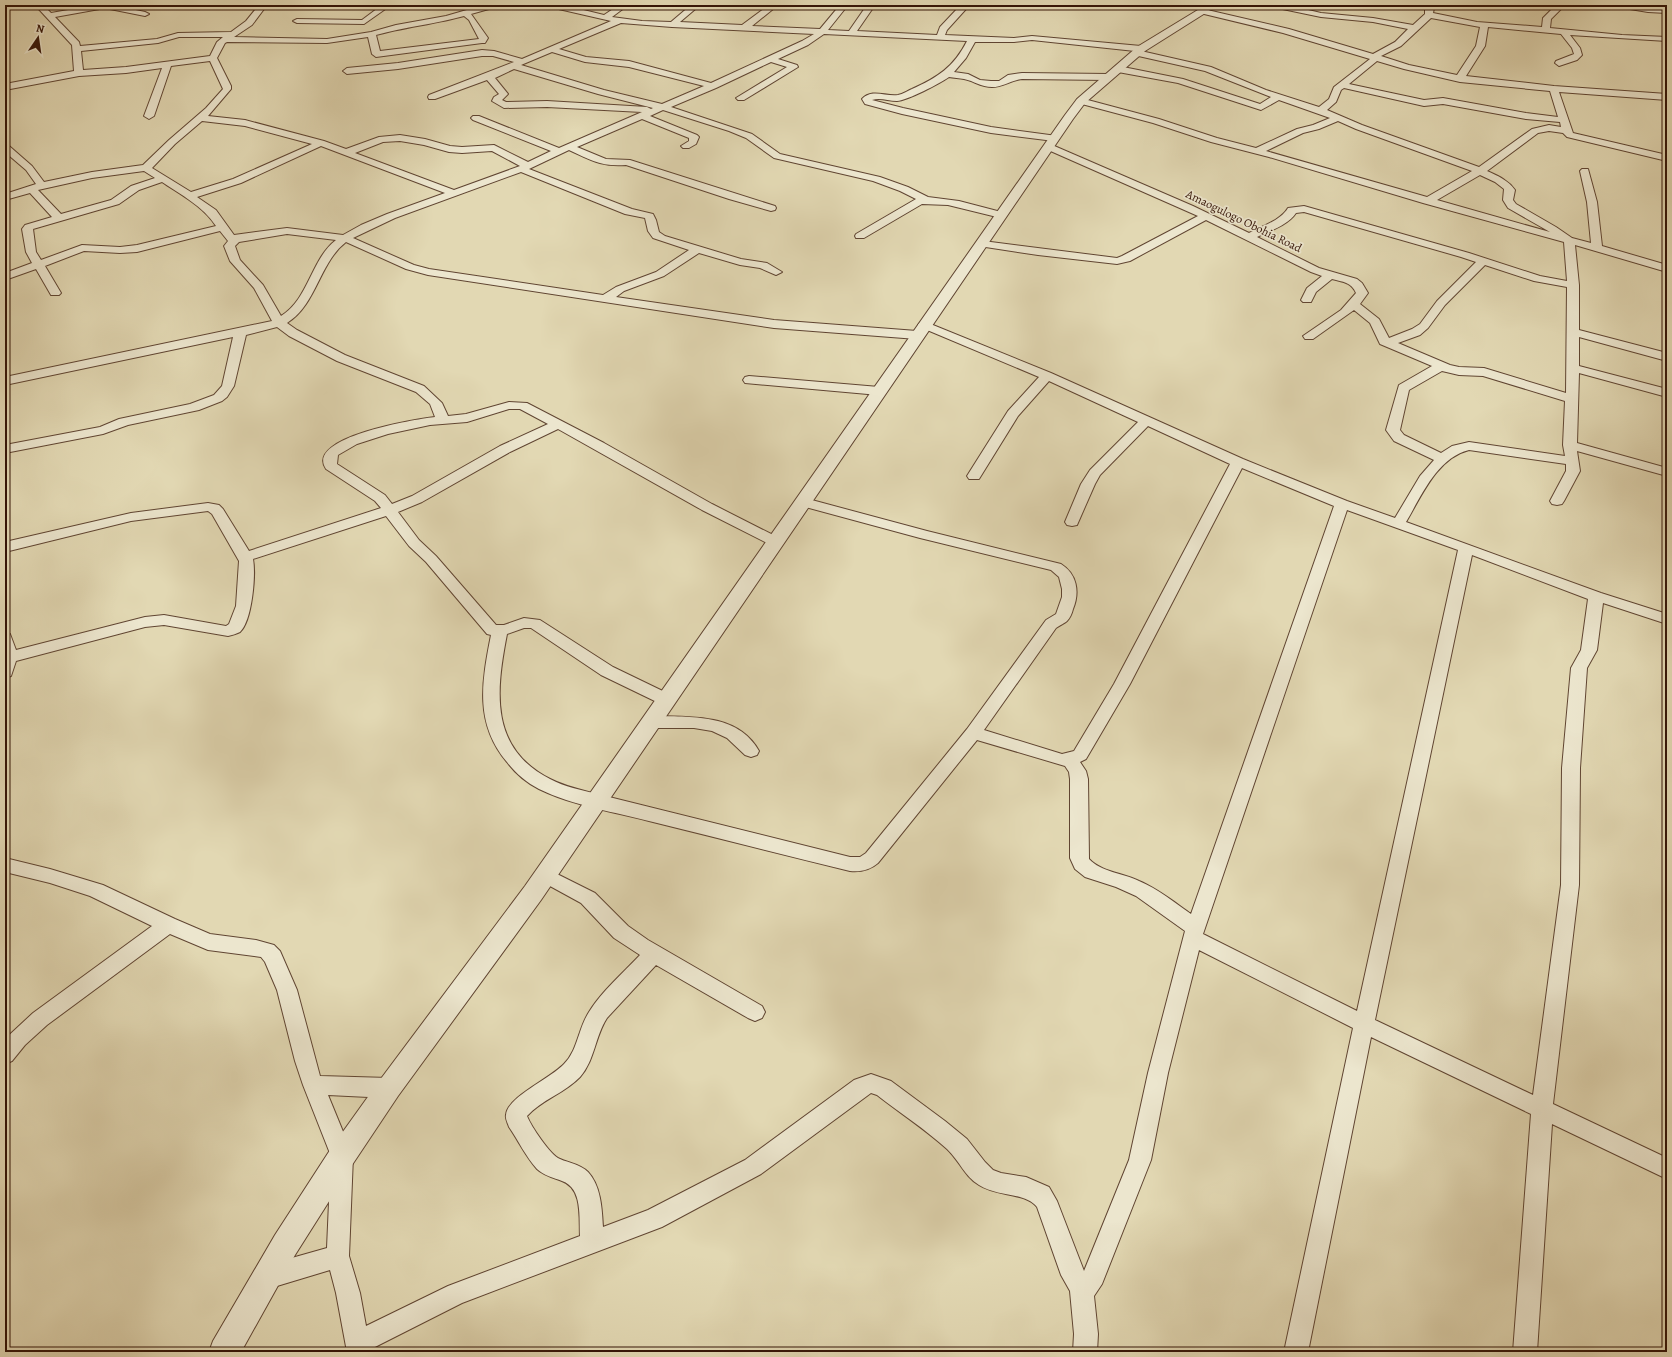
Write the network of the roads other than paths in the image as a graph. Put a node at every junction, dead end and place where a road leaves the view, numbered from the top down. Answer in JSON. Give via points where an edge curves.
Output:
{"nodes":[{"id":1,"x":39,"y":5,"type":"edge"},
{"id":2,"x":263,"y":5,"type":"edge"},
{"id":3,"x":387,"y":5,"type":"edge"},
{"id":4,"x":492,"y":5,"type":"edge"},
{"id":5,"x":553,"y":5,"type":"edge"},
{"id":6,"x":624,"y":5,"type":"edge"},
{"id":7,"x":696,"y":5,"type":"edge"},
{"id":8,"x":774,"y":5,"type":"edge"},
{"id":9,"x":844,"y":5,"type":"edge"},
{"id":10,"x":871,"y":5,"type":"edge"},
{"id":11,"x":956,"y":5,"type":"edge"},
{"id":12,"x":1276,"y":5,"type":"edge"},
{"id":13,"x":1426,"y":5,"type":"edge"},
{"id":14,"x":1561,"y":5,"type":"edge"},
{"id":15,"x":1618,"y":5,"type":"edge"},
{"id":16,"x":1208,"y":8,"type":"edge"},
{"id":17,"x":1667,"y":11,"type":"edge"},
{"id":18,"x":466,"y":13,"type":"junction"},
{"id":19,"x":145,"y":14,"type":"dead end"},
{"id":20,"x":1429,"y":15,"type":"junction"},
{"id":21,"x":50,"y":16,"type":"junction"},
{"id":22,"x":605,"y":18,"type":"junction"},
{"id":23,"x":618,"y":20,"type":"junction"},
{"id":24,"x":297,"y":21,"type":"dead end"},
{"id":25,"x":1485,"y":24,"type":"junction"},
{"id":26,"x":672,"y":25,"type":"junction"},
{"id":27,"x":744,"y":28,"type":"junction"},
{"id":28,"x":1416,"y":28,"type":"junction"},
{"id":29,"x":1546,"y":29,"type":"junction"},
{"id":30,"x":1563,"y":31,"type":"junction"},
{"id":31,"x":822,"y":32,"type":"junction"},
{"id":32,"x":372,"y":34,"type":"junction"},
{"id":33,"x":851,"y":34,"type":"junction"},
{"id":34,"x":228,"y":36,"type":"junction"},
{"id":35,"x":940,"y":38,"type":"junction"},
{"id":36,"x":972,"y":39,"type":"junction"},
{"id":37,"x":1667,"y":39,"type":"edge"},
{"id":38,"x":77,"y":49,"type":"junction"},
{"id":39,"x":554,"y":50,"type":"junction"},
{"id":40,"x":1139,"y":51,"type":"junction"},
{"id":41,"x":1375,"y":57,"type":"junction"},
{"id":42,"x":213,"y":58,"type":"junction"},
{"id":43,"x":770,"y":59,"type":"junction"},
{"id":44,"x":1559,"y":62,"type":"dead end"},
{"id":45,"x":168,"y":64,"type":"junction"},
{"id":46,"x":518,"y":64,"type":"junction"},
{"id":47,"x":347,"y":71,"type":"dead end"},
{"id":48,"x":1193,"y":72,"type":"junction"},
{"id":49,"x":79,"y":73,"type":"junction"},
{"id":50,"x":1113,"y":73,"type":"junction"},
{"id":51,"x":947,"y":74,"type":"junction"},
{"id":52,"x":492,"y":75,"type":"junction"},
{"id":53,"x":1460,"y":79,"type":"junction"},
{"id":54,"x":1180,"y":81,"type":"junction"},
{"id":55,"x":1343,"y":85,"type":"junction"},
{"id":56,"x":713,"y":86,"type":"junction"},
{"id":57,"x":5,"y":87,"type":"edge"},
{"id":58,"x":1554,"y":89,"type":"junction"},
{"id":59,"x":432,"y":97,"type":"dead end"},
{"id":60,"x":1278,"y":97,"type":"junction"},
{"id":61,"x":1667,"y":97,"type":"edge"},
{"id":62,"x":741,"y":98,"type":"dead end"},
{"id":63,"x":1081,"y":101,"type":"junction"},
{"id":64,"x":660,"y":109,"type":"junction"},
{"id":65,"x":1321,"y":111,"type":"junction"},
{"id":66,"x":149,"y":116,"type":"dead end"},
{"id":67,"x":643,"y":116,"type":"junction"},
{"id":68,"x":200,"y":118,"type":"junction"},
{"id":69,"x":476,"y":118,"type":"dead end"},
{"id":70,"x":1338,"y":118,"type":"junction"},
{"id":71,"x":1565,"y":120,"type":"junction"},
{"id":72,"x":1567,"y":131,"type":"junction"},
{"id":73,"x":321,"y":143,"type":"junction"},
{"id":74,"x":1051,"y":143,"type":"junction"},
{"id":75,"x":686,"y":146,"type":"dead end"},
{"id":76,"x":5,"y":147,"type":"edge"},
{"id":77,"x":569,"y":147,"type":"junction"},
{"id":78,"x":559,"y":151,"type":"junction"},
{"id":79,"x":1258,"y":151,"type":"junction"},
{"id":80,"x":348,"y":152,"type":"junction"},
{"id":81,"x":1667,"y":158,"type":"edge"},
{"id":82,"x":525,"y":167,"type":"junction"},
{"id":83,"x":146,"y":168,"type":"junction"},
{"id":84,"x":1480,"y":171,"type":"junction"},
{"id":85,"x":1585,"y":171,"type":"dead end"},
{"id":86,"x":162,"y":179,"type":"junction"},
{"id":87,"x":41,"y":185,"type":"junction"},
{"id":88,"x":30,"y":188,"type":"junction"},
{"id":89,"x":454,"y":193,"type":"junction"},
{"id":90,"x":189,"y":196,"type":"junction"},
{"id":91,"x":5,"y":197,"type":"edge"},
{"id":92,"x":924,"y":199,"type":"junction"},
{"id":93,"x":1428,"y":201,"type":"junction"},
{"id":94,"x":771,"y":208,"type":"dead end"},
{"id":95,"x":1001,"y":214,"type":"junction"},
{"id":96,"x":1206,"y":216,"type":"junction"},
{"id":97,"x":59,"y":218,"type":"junction"},
{"id":98,"x":223,"y":227,"type":"junction"},
{"id":99,"x":860,"y":236,"type":"dead end"},
{"id":100,"x":1250,"y":237,"type":"junction"},
{"id":101,"x":345,"y":238,"type":"junction"},
{"id":102,"x":236,"y":240,"type":"junction"},
{"id":103,"x":1569,"y":241,"type":"junction"},
{"id":104,"x":983,"y":244,"type":"junction"},
{"id":105,"x":1597,"y":248,"type":"junction"},
{"id":106,"x":697,"y":249,"type":"junction"},
{"id":107,"x":1482,"y":261,"type":"junction"},
{"id":108,"x":38,"y":265,"type":"junction"},
{"id":109,"x":1667,"y":269,"type":"edge"},
{"id":110,"x":776,"y":272,"type":"dead end"},
{"id":111,"x":1331,"y":274,"type":"junction"},
{"id":112,"x":5,"y":277,"type":"edge"},
{"id":113,"x":1573,"y":285,"type":"junction"},
{"id":114,"x":55,"y":293,"type":"dead end"},
{"id":115,"x":605,"y":299,"type":"junction"},
{"id":116,"x":1307,"y":300,"type":"dead end"},
{"id":117,"x":1353,"y":304,"type":"junction"},
{"id":118,"x":279,"y":323,"type":"junction"},
{"id":119,"x":920,"y":330,"type":"junction"},
{"id":120,"x":240,"y":332,"type":"junction"},
{"id":121,"x":1572,"y":332,"type":"junction"},
{"id":122,"x":1309,"y":336,"type":"dead end"},
{"id":123,"x":1388,"y":343,"type":"junction"},
{"id":124,"x":1667,"y":357,"type":"edge"},
{"id":125,"x":1441,"y":366,"type":"junction"},
{"id":126,"x":1573,"y":368,"type":"junction"},
{"id":127,"x":1047,"y":376,"type":"junction"},
{"id":128,"x":749,"y":380,"type":"dead end"},
{"id":129,"x":5,"y":381,"type":"edge"},
{"id":130,"x":879,"y":391,"type":"junction"},
{"id":131,"x":1667,"y":393,"type":"edge"},
{"id":132,"x":1571,"y":399,"type":"junction"},
{"id":133,"x":439,"y":420,"type":"junction"},
{"id":134,"x":1146,"y":421,"type":"junction"},
{"id":135,"x":557,"y":425,"type":"junction"},
{"id":136,"x":1570,"y":445,"type":"junction"},
{"id":137,"x":5,"y":448,"type":"edge"},
{"id":138,"x":1443,"y":459,"type":"junction"},
{"id":139,"x":1571,"y":461,"type":"junction"},
{"id":140,"x":1238,"y":462,"type":"junction"},
{"id":141,"x":1667,"y":472,"type":"edge"},
{"id":142,"x":974,"y":476,"type":"dead end"},
{"id":143,"x":1557,"y":501,"type":"dead end"},
{"id":144,"x":804,"y":502,"type":"junction"},
{"id":145,"x":1342,"y":504,"type":"junction"},
{"id":146,"x":390,"y":510,"type":"junction"},
{"id":147,"x":1072,"y":522,"type":"dead end"},
{"id":148,"x":1398,"y":524,"type":"junction"},
{"id":149,"x":776,"y":542,"type":"junction"},
{"id":150,"x":5,"y":547,"type":"edge"},
{"id":151,"x":1466,"y":548,"type":"junction"},
{"id":152,"x":245,"y":557,"type":"junction"},
{"id":153,"x":1596,"y":596,"type":"junction"},
{"id":154,"x":1667,"y":619,"type":"edge"},
{"id":155,"x":500,"y":631,"type":"junction"},
{"id":156,"x":5,"y":638,"type":"edge"},
{"id":157,"x":10,"y":657,"type":"junction"},
{"id":158,"x":5,"y":672,"type":"edge"},
{"id":159,"x":667,"y":700,"type":"junction"},
{"id":160,"x":652,"y":722,"type":"junction"},
{"id":161,"x":973,"y":733,"type":"junction"},
{"id":162,"x":751,"y":751,"type":"dead end"},
{"id":163,"x":1069,"y":760,"type":"junction"},
{"id":164,"x":597,"y":801,"type":"junction"},
{"id":165,"x":5,"y":865,"type":"edge"},
{"id":166,"x":545,"y":875,"type":"junction"},
{"id":167,"x":168,"y":925,"type":"junction"},
{"id":168,"x":1194,"y":933,"type":"junction"},
{"id":169,"x":654,"y":954,"type":"junction"},
{"id":170,"x":755,"y":1012,"type":"dead end"},
{"id":171,"x":1364,"y":1024,"type":"junction"},
{"id":172,"x":5,"y":1056,"type":"edge"},
{"id":173,"x":313,"y":1085,"type":"junction"},
{"id":174,"x":389,"y":1088,"type":"junction"},
{"id":175,"x":1542,"y":1109,"type":"junction"},
{"id":176,"x":342,"y":1156,"type":"junction"},
{"id":177,"x":1667,"y":1169,"type":"edge"},
{"id":178,"x":592,"y":1243,"type":"junction"},
{"id":179,"x":338,"y":1256,"type":"junction"},
{"id":180,"x":267,"y":1277,"type":"junction"},
{"id":181,"x":1081,"y":1287,"type":"junction"},
{"id":182,"x":359,"y":1348,"type":"edge"},
{"id":183,"x":224,"y":1352,"type":"edge"},
{"id":184,"x":1085,"y":1352,"type":"edge"},
{"id":185,"x":1296,"y":1352,"type":"edge"},
{"id":186,"x":1525,"y":1352,"type":"edge"}],
"edges":[{"from":1,"to":21,"type":"street"},
{"from":2,"to":34,"type":"street","via":[[249,23]]},
{"from":3,"to":24,"type":"street","via":[[364,22]]},
{"from":4,"to":18,"type":"street"},
{"from":5,"to":22,"type":"street"},
{"from":6,"to":22,"type":"street"},
{"from":7,"to":26,"type":"street"},
{"from":8,"to":27,"type":"street"},
{"from":9,"to":31,"type":"street"},
{"from":10,"to":33,"type":"street"},
{"from":11,"to":35,"type":"street","via":[[962,9],[943,28]]},
{"from":12,"to":28,"type":"street","via":[[1321,15],[1373,20]]},
{"from":13,"to":20,"type":"street","via":[[1430,8]]},
{"from":14,"to":29,"type":"street","via":[[1547,18]]},
{"from":15,"to":17,"type":"street"},
{"from":16,"to":40,"type":"street"},
{"from":16,"to":41,"type":"street"},
{"from":18,"to":32,"type":"street","via":[[396,26]]},
{"from":18,"to":32,"type":"street","via":[[484,38],[482,41],[376,54]]},
{"from":19,"to":21,"type":"street","via":[[105,6]]},
{"from":20,"to":25,"type":"street"},
{"from":20,"to":28,"type":"street"},
{"from":21,"to":38,"type":"street","via":[[74,41]]},
{"from":22,"to":23,"type":"street"},
{"from":23,"to":26,"type":"street"},
{"from":23,"to":39,"type":"street"},
{"from":25,"to":29,"type":"street"},
{"from":25,"to":53,"type":"street","via":[[1478,50]]},
{"from":26,"to":27,"type":"street"},
{"from":27,"to":31,"type":"street"},
{"from":28,"to":41,"type":"street","via":[[1398,44]]},
{"from":29,"to":30,"type":"street"},
{"from":30,"to":37,"type":"street"},
{"from":30,"to":44,"type":"street","via":[[1576,48],[1578,55]]},
{"from":31,"to":33,"type":"street"},
{"from":31,"to":43,"type":"street"},
{"from":32,"to":34,"type":"street","via":[[316,42]]},
{"from":33,"to":35,"type":"street"},
{"from":34,"to":38,"type":"street","via":[[178,35],[158,41]]},
{"from":34,"to":42,"type":"street","via":[[221,42]]},
{"from":35,"to":36,"type":"street"},
{"from":36,"to":40,"type":"street","via":[[1032,38]]},
{"from":36,"to":51,"type":"street","via":[[962,58]]},
{"from":38,"to":49,"type":"street"},
{"from":39,"to":46,"type":"street"},
{"from":39,"to":56,"type":"street","via":[[585,59],[629,64]]},
{"from":40,"to":48,"type":"street"},
{"from":40,"to":50,"type":"street"},
{"from":41,"to":53,"type":"street"},
{"from":41,"to":55,"type":"street"},
{"from":42,"to":45,"type":"street"},
{"from":42,"to":68,"type":"street","via":[[227,89]]},
{"from":43,"to":56,"type":"street"},
{"from":43,"to":62,"type":"street","via":[[792,65],[794,68]]},
{"from":45,"to":49,"type":"street"},
{"from":45,"to":66,"type":"street"},
{"from":46,"to":47,"type":"street","via":[[494,54],[482,53]]},
{"from":46,"to":52,"type":"street"},
{"from":46,"to":64,"type":"street"},
{"from":48,"to":54,"type":"street"},
{"from":48,"to":60,"type":"street"},
{"from":49,"to":57,"type":"street"},
{"from":50,"to":51,"type":"street","via":[[1011,77],[1001,84],[978,82],[968,77]]},
{"from":50,"to":54,"type":"street"},
{"from":50,"to":63,"type":"street"},
{"from":51,"to":74,"type":"street","name":"Amaogulogo Obohia Road","via":[[933,84],[907,96],[875,96],[869,97],[868,102]]},
{"from":52,"to":59,"type":"street"},
{"from":52,"to":64,"type":"street","via":[[490,78],[504,94],[496,101],[504,105],[547,104]]},
{"from":53,"to":58,"type":"street"},
{"from":54,"to":60,"type":"street","via":[[1261,107]]},
{"from":55,"to":65,"type":"street","via":[[1337,89],[1333,100]]},
{"from":55,"to":71,"type":"street","via":[[1431,104],[1443,101],[1526,116]]},
{"from":56,"to":64,"type":"street"},
{"from":58,"to":61,"type":"street"},
{"from":58,"to":71,"type":"street"},
{"from":60,"to":65,"type":"street"},
{"from":63,"to":74,"type":"street"},
{"from":63,"to":79,"type":"street"},
{"from":64,"to":67,"type":"street"},
{"from":64,"to":92,"type":"street","via":[[732,128],[749,136],[777,156],[876,178]]},
{"from":65,"to":70,"type":"street"},
{"from":67,"to":75,"type":"street","via":[[694,137],[693,142]]},
{"from":67,"to":77,"type":"street"},
{"from":68,"to":73,"type":"street","via":[[245,123]]},
{"from":68,"to":83,"type":"street","via":[[151,160]]},
{"from":69,"to":78,"type":"street"},
{"from":70,"to":79,"type":"street","via":[[1300,131]]},
{"from":70,"to":84,"type":"street"},
{"from":71,"to":72,"type":"street"},
{"from":72,"to":81,"type":"street","via":[[1575,137]]},
{"from":72,"to":84,"type":"street","via":[[1549,128],[1535,131]]},
{"from":73,"to":80,"type":"street"},
{"from":73,"to":90,"type":"street","via":[[237,181]]},
{"from":74,"to":95,"type":"street"},
{"from":74,"to":96,"type":"street","name":"Amaogulogo Obohia Road"},
{"from":76,"to":87,"type":"street","via":[[29,168]]},
{"from":77,"to":78,"type":"street"},
{"from":77,"to":94,"type":"street","via":[[604,162],[628,162]]},
{"from":78,"to":82,"type":"street"},
{"from":79,"to":93,"type":"street"},
{"from":80,"to":82,"type":"street","via":[[382,139],[400,138],[449,149],[494,148]]},
{"from":80,"to":89,"type":"street"},
{"from":82,"to":89,"type":"street"},
{"from":82,"to":106,"type":"street","via":[[629,212],[649,216],[654,234]]},
{"from":83,"to":86,"type":"street"},
{"from":83,"to":87,"type":"street","via":[[95,174]]},
{"from":84,"to":93,"type":"street"},
{"from":84,"to":103,"type":"street","via":[[1508,187],[1508,200],[1512,206]]},
{"from":85,"to":105,"type":"street","via":[[1592,202]]},
{"from":86,"to":90,"type":"street"},
{"from":86,"to":97,"type":"street","via":[[135,188],[115,202]]},
{"from":87,"to":88,"type":"street"},
{"from":88,"to":91,"type":"street"},
{"from":88,"to":97,"type":"street"},
{"from":89,"to":101,"type":"street","via":[[365,227]]},
{"from":90,"to":98,"type":"street","via":[[212,212]]},
{"from":92,"to":95,"type":"street"},
{"from":92,"to":99,"type":"street"},
{"from":93,"to":103,"type":"street"},
{"from":95,"to":104,"type":"street"},
{"from":96,"to":100,"type":"street","name":"Amaogulogo Obohia Road"},
{"from":96,"to":104,"type":"street","via":[[1126,259],[1117,261]]},
{"from":97,"to":108,"type":"street","via":[[35,224],[27,229],[31,252]]},
{"from":98,"to":102,"type":"street","via":[[230,238]]},
{"from":98,"to":108,"type":"street","via":[[134,249],[82,248]]},
{"from":100,"to":107,"type":"street","via":[[1281,221],[1292,210],[1304,209]]},
{"from":100,"to":111,"type":"street","name":"Amaogulogo Obohia Road","via":[[1308,266]]},
{"from":101,"to":102,"type":"street","via":[[287,231]]},
{"from":101,"to":115,"type":"street","via":[[410,267],[428,272]]},
{"from":101,"to":118,"type":"street","via":[[329,254],[301,304]]},
{"from":102,"to":118,"type":"street","via":[[229,246],[236,261],[253,278]]},
{"from":103,"to":105,"type":"street"},
{"from":103,"to":113,"type":"street"},
{"from":104,"to":119,"type":"street"},
{"from":105,"to":109,"type":"street"},
{"from":106,"to":110,"type":"street","via":[[740,262],[763,265]]},
{"from":106,"to":115,"type":"street","via":[[660,274],[620,289]]},
{"from":107,"to":113,"type":"street","via":[[1538,279]]},
{"from":107,"to":123,"type":"street","via":[[1441,303],[1424,326],[1416,332]]},
{"from":108,"to":112,"type":"street"},
{"from":108,"to":114,"type":"street"},
{"from":111,"to":116,"type":"street","via":[[1311,290]]},
{"from":111,"to":117,"type":"street","name":"Amaogulogo Obohia Road","via":[[1358,285],[1362,293]]},
{"from":113,"to":121,"type":"street"},
{"from":115,"to":119,"type":"street","via":[[774,324]]},
{"from":117,"to":122,"type":"street"},
{"from":117,"to":123,"type":"street","via":[[1375,321],[1381,338]]},
{"from":118,"to":120,"type":"street"},
{"from":118,"to":133,"type":"street","via":[[341,358],[420,389],[438,406],[442,415]]},
{"from":119,"to":127,"type":"street"},
{"from":119,"to":130,"type":"street"},
{"from":120,"to":129,"type":"street"},
{"from":120,"to":137,"type":"street","via":[[228,386],[218,398],[194,407],[124,422],[103,430]]},
{"from":121,"to":124,"type":"street"},
{"from":121,"to":126,"type":"street"},
{"from":123,"to":125,"type":"street"},
{"from":125,"to":132,"type":"street","via":[[1484,372]]},
{"from":125,"to":138,"type":"street","via":[[1403,388],[1393,430],[1399,438]]},
{"from":126,"to":131,"type":"street"},
{"from":126,"to":132,"type":"street"},
{"from":127,"to":134,"type":"street"},
{"from":127,"to":142,"type":"street","via":[[1013,414]]},
{"from":128,"to":130,"type":"street"},
{"from":130,"to":144,"type":"street"},
{"from":132,"to":136,"type":"street"},
{"from":133,"to":135,"type":"street","via":[[467,418],[518,405]]},
{"from":133,"to":146,"type":"street","via":[[361,437],[339,446],[333,452],[331,466],[380,498]]},
{"from":134,"to":140,"type":"street"},
{"from":134,"to":147,"type":"street","via":[[1095,473]]},
{"from":135,"to":146,"type":"street","via":[[505,449],[418,499]]},
{"from":135,"to":149,"type":"street"},
{"from":136,"to":139,"type":"street"},
{"from":136,"to":141,"type":"street"},
{"from":138,"to":139,"type":"street","via":[[1458,448],[1469,446]]},
{"from":138,"to":148,"type":"street","via":[[1434,467]]},
{"from":139,"to":143,"type":"street","via":[[1573,471]]},
{"from":140,"to":145,"type":"street"},
{"from":140,"to":163,"type":"street","via":[[1122,684],[1080,755]]},
{"from":144,"to":149,"type":"street"},
{"from":144,"to":161,"type":"street","via":[[926,536],[1056,567],[1066,574],[1070,586],[1064,614],[1051,624]]},
{"from":145,"to":148,"type":"street"},
{"from":145,"to":168,"type":"street"},
{"from":146,"to":152,"type":"street"},
{"from":146,"to":155,"type":"street","via":[[414,543],[437,565],[488,626],[492,630]]},
{"from":148,"to":151,"type":"street"},
{"from":149,"to":159,"type":"street"},
{"from":150,"to":152,"type":"street","via":[[120,518],[208,506],[218,512]]},
{"from":151,"to":153,"type":"street"},
{"from":151,"to":171,"type":"street"},
{"from":152,"to":157,"type":"street","via":[[244,606],[238,623],[228,631],[164,620],[145,622]]},
{"from":153,"to":154,"type":"street"},
{"from":153,"to":175,"type":"street","via":[[1589,650],[1579,668],[1571,768],[1570,884]]},
{"from":155,"to":159,"type":"street","via":[[523,623],[535,624],[607,671]]},
{"from":155,"to":164,"type":"street","via":[[492,673],[491,707],[496,729],[510,754],[519,766],[532,776],[555,788]]},
{"from":156,"to":157,"type":"street"},
{"from":157,"to":158,"type":"street"},
{"from":159,"to":160,"type":"street"},
{"from":160,"to":162,"type":"street","via":[[718,726],[733,733]]},
{"from":160,"to":164,"type":"street"},
{"from":161,"to":163,"type":"street"},
{"from":161,"to":164,"type":"street","via":[[866,864],[850,864]]},
{"from":163,"to":168,"type":"street","via":[[1079,779],[1080,863],[1091,871],[1145,892]]},
{"from":164,"to":166,"type":"street"},
{"from":165,"to":167,"type":"street","via":[[96,890]]},
{"from":166,"to":169,"type":"street","via":[[588,898],[621,932]]},
{"from":166,"to":174,"type":"street"},
{"from":167,"to":172,"type":"street","via":[[25,1030]]},
{"from":167,"to":173,"type":"street","via":[[208,942],[256,948],[267,951],[273,957],[287,990]]},
{"from":168,"to":171,"type":"street"},
{"from":168,"to":181,"type":"street","via":[[1158,1073],[1140,1160],[1094,1276],[1086,1287]]},
{"from":169,"to":170,"type":"street"},
{"from":169,"to":178,"type":"street","via":[[589,1028],[583,1054],[576,1066],[562,1079],[523,1105],[516,1115],[544,1161],[548,1165],[573,1174],[585,1185]]},
{"from":171,"to":175,"type":"street"},
{"from":171,"to":185,"type":"street"},
{"from":173,"to":174,"type":"street"},
{"from":173,"to":176,"type":"street"},
{"from":174,"to":176,"type":"street"},
{"from":175,"to":177,"type":"street"},
{"from":175,"to":186,"type":"street"},
{"from":176,"to":179,"type":"street"},
{"from":176,"to":180,"type":"street"},
{"from":178,"to":181,"type":"street","via":[[654,1219],[753,1167],[861,1087],[871,1083],[884,1088],[954,1142],[985,1177],[1005,1185],[1040,1192],[1046,1201],[1073,1275]]},
{"from":178,"to":182,"type":"street","via":[[456,1294]]},
{"from":179,"to":180,"type":"street"},
{"from":179,"to":182,"type":"street"},
{"from":180,"to":183,"type":"street"},
{"from":181,"to":184,"type":"street","via":[[1086,1334]]}]}
